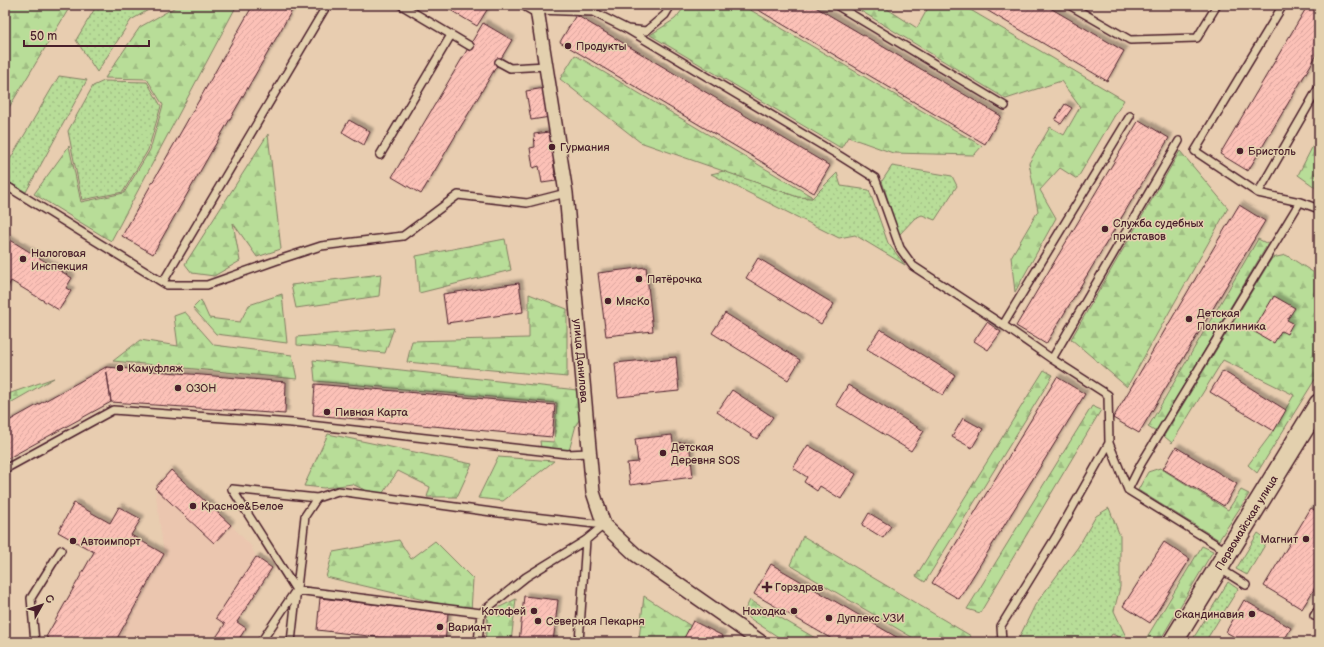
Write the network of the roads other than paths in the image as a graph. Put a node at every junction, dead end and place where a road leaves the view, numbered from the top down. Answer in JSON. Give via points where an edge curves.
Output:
{"nodes":[{"id":1,"x":327,"y":5,"type":"edge"},
{"id":2,"x":401,"y":5,"type":"edge"},
{"id":3,"x":671,"y":5,"type":"edge"},
{"id":4,"x":836,"y":5,"type":"edge"},
{"id":5,"x":1069,"y":5,"type":"edge"},
{"id":6,"x":1217,"y":5,"type":"edge"},
{"id":7,"x":1283,"y":5,"type":"edge"},
{"id":8,"x":532,"y":8,"type":"edge"},
{"id":9,"x":627,"y":29,"type":"junction"},
{"id":10,"x":451,"y":35,"type":"junction"},
{"id":11,"x":470,"y":46,"type":"dead end"},
{"id":12,"x":499,"y":62,"type":"dead end"},
{"id":13,"x":546,"y":66,"type":"junction"},
{"id":14,"x":1319,"y":87,"type":"edge"},
{"id":15,"x":1005,"y":106,"type":"dead end"},
{"id":16,"x":1130,"y":116,"type":"dead end"},
{"id":17,"x":1179,"y":141,"type":"dead end"},
{"id":18,"x":380,"y":155,"type":"dead end"},
{"id":19,"x":6,"y":188,"type":"edge"},
{"id":20,"x":566,"y":193,"type":"junction"},
{"id":21,"x":1258,"y":193,"type":"junction"},
{"id":22,"x":1300,"y":202,"type":"junction"},
{"id":23,"x":1319,"y":209,"type":"edge"},
{"id":24,"x":163,"y":282,"type":"junction"},
{"id":25,"x":1003,"y":325,"type":"junction"},
{"id":26,"x":1052,"y":359,"type":"junction"},
{"id":27,"x":1319,"y":404,"type":"edge"},
{"id":28,"x":1108,"y":443,"type":"junction"},
{"id":29,"x":589,"y":453,"type":"junction"},
{"id":30,"x":5,"y":469,"type":"edge"},
{"id":31,"x":1128,"y":490,"type":"junction"},
{"id":32,"x":317,"y":498,"type":"junction"},
{"id":33,"x":604,"y":525,"type":"junction"},
{"id":34,"x":586,"y":540,"type":"junction"},
{"id":35,"x":61,"y":550,"type":"dead end"},
{"id":36,"x":1223,"y":560,"type":"junction"},
{"id":37,"x":1246,"y":585,"type":"dead end"},
{"id":38,"x":296,"y":590,"type":"junction"},
{"id":39,"x":1319,"y":608,"type":"edge"},
{"id":40,"x":481,"y":613,"type":"junction"},
{"id":41,"x":1314,"y":616,"type":"dead end"},
{"id":42,"x":35,"y":642,"type":"edge"},
{"id":43,"x":261,"y":642,"type":"edge"},
{"id":44,"x":291,"y":642,"type":"edge"},
{"id":45,"x":478,"y":642,"type":"edge"},
{"id":46,"x":579,"y":642,"type":"edge"},
{"id":47,"x":761,"y":642,"type":"edge"},
{"id":48,"x":1002,"y":642,"type":"edge"},
{"id":49,"x":1173,"y":642,"type":"edge"}],
"edges":[{"from":1,"to":24,"type":"lane"},
{"from":2,"to":10,"type":"lane"},
{"from":3,"to":9,"type":"lane","via":[[665,15],[646,31]]},
{"from":4,"to":15,"type":"lane"},
{"from":5,"to":6,"type":"lane","via":[[1130,40],[1197,38]]},
{"from":7,"to":21,"type":"lane","via":[[1195,151]]},
{"from":8,"to":9,"type":"lane","via":[[593,12]]},
{"from":8,"to":13,"type":"street","name":"улица Данилова"},
{"from":9,"to":25,"type":"lane","via":[[875,178],[900,248],[913,266]]},
{"from":10,"to":11,"type":"lane"},
{"from":10,"to":18,"type":"lane"},
{"from":12,"to":13,"type":"lane","via":[[510,68]]},
{"from":13,"to":20,"type":"street","name":"улица Данилова"},
{"from":14,"to":21,"type":"lane"},
{"from":16,"to":25,"type":"lane"},
{"from":17,"to":26,"type":"lane"},
{"from":19,"to":24,"type":"lane"},
{"from":20,"to":24,"type":"lane","via":[[527,203],[458,195],[403,236],[321,246],[207,285],[167,285]]},
{"from":20,"to":29,"type":"street","name":"улица Данилова"},
{"from":21,"to":22,"type":"lane"},
{"from":22,"to":23,"type":"lane"},
{"from":22,"to":31,"type":"lane","via":[[1141,464]]},
{"from":25,"to":26,"type":"lane"},
{"from":26,"to":28,"type":"lane","via":[[1108,395]]},
{"from":27,"to":36,"type":"main road","name":"Первомайская улица"},
{"from":28,"to":31,"type":"lane"},
{"from":28,"to":48,"type":"lane","via":[[1057,535],[1001,626]]},
{"from":29,"to":30,"type":"lane","via":[[567,454],[292,423],[113,410]]},
{"from":29,"to":33,"type":"street","name":"улица Данилова","via":[[593,492]]},
{"from":31,"to":36,"type":"lane"},
{"from":32,"to":33,"type":"lane","via":[[338,491]]},
{"from":32,"to":38,"type":"lane","via":[[305,516]]},
{"from":32,"to":38,"type":"lane","via":[[232,489]]},
{"from":33,"to":34,"type":"lane"},
{"from":33,"to":47,"type":"street","name":"улица Данилова","via":[[636,555]]},
{"from":34,"to":40,"type":"lane","via":[[526,577]]},
{"from":34,"to":46,"type":"lane"},
{"from":35,"to":42,"type":"lane","via":[[30,598]]},
{"from":36,"to":37,"type":"lane"},
{"from":36,"to":49,"type":"main road","name":"Первомайская улица"},
{"from":38,"to":40,"type":"lane"},
{"from":38,"to":43,"type":"lane"},
{"from":38,"to":44,"type":"lane"},
{"from":39,"to":41,"type":"lane"},
{"from":40,"to":45,"type":"lane"}]}
